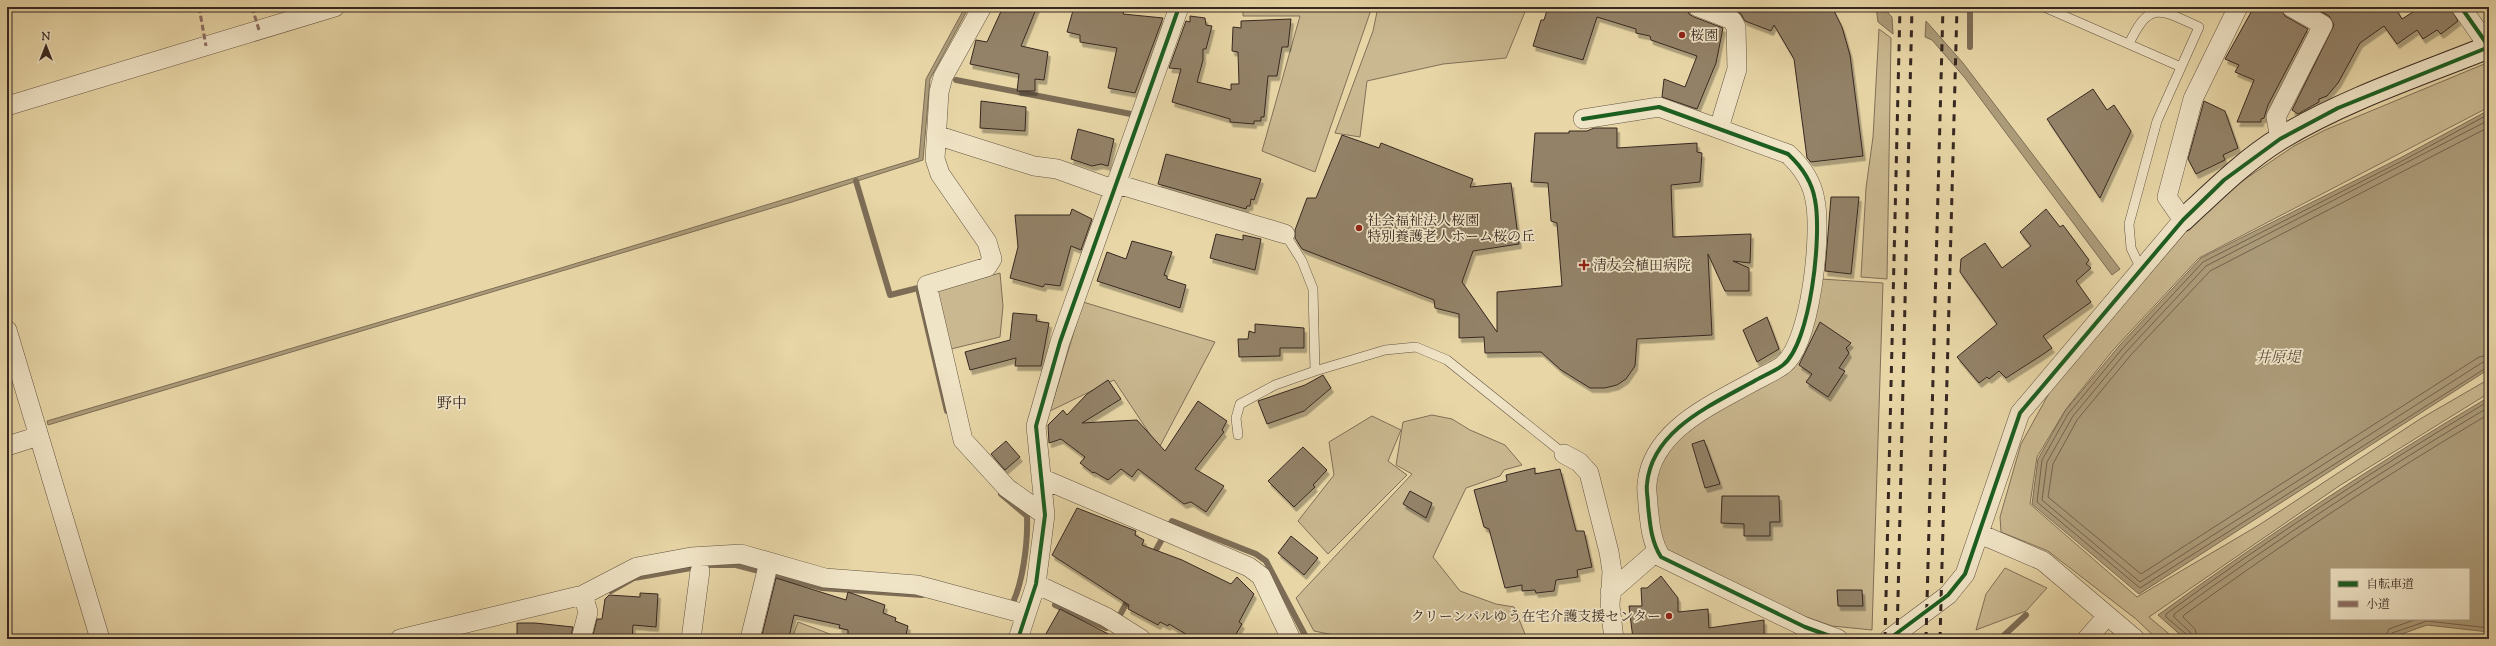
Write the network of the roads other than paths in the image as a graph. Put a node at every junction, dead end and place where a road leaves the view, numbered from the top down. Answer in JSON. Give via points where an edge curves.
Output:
{"nodes":[{"id":1,"x":335,"y":7,"type":"edge"},
{"id":2,"x":982,"y":7,"type":"edge"},
{"id":3,"x":1179,"y":7,"type":"edge"},
{"id":4,"x":1698,"y":7,"type":"edge"},
{"id":5,"x":2044,"y":7,"type":"edge"},
{"id":6,"x":2238,"y":7,"type":"edge"},
{"id":7,"x":2291,"y":7,"type":"edge"},
{"id":8,"x":2461,"y":7,"type":"edge"},
{"id":9,"x":2130,"y":44,"type":"junction"},
{"id":10,"x":2489,"y":47,"type":"edge"},
{"id":11,"x":2181,"y":67,"type":"junction"},
{"id":12,"x":7,"y":106,"type":"edge"},
{"id":13,"x":1583,"y":119,"type":"dead end"},
{"id":14,"x":1719,"y":128,"type":"junction"},
{"id":15,"x":936,"y":134,"type":"junction"},
{"id":16,"x":2280,"y":138,"type":"junction"},
{"id":17,"x":1116,"y":187,"type":"junction"},
{"id":18,"x":2183,"y":220,"type":"junction"},
{"id":19,"x":1285,"y":234,"type":"joint"},
{"id":20,"x":2142,"y":269,"type":"junction"},
{"id":21,"x":7,"y":330,"type":"edge"},
{"id":22,"x":1315,"y":370,"type":"junction"},
{"id":23,"x":1238,"y":435,"type":"dead end"},
{"id":24,"x":39,"y":436,"type":"junction"},
{"id":25,"x":7,"y":446,"type":"edge"},
{"id":26,"x":1564,"y":454,"type":"joint"},
{"id":27,"x":1041,"y":478,"type":"junction"},
{"id":28,"x":1045,"y":515,"type":"junction"},
{"id":29,"x":1980,"y":534,"type":"junction"},
{"id":30,"x":1657,"y":551,"type":"junction"},
{"id":31,"x":769,"y":562,"type":"junction"},
{"id":32,"x":700,"y":571,"type":"dead end"},
{"id":33,"x":1036,"y":584,"type":"junction"},
{"id":34,"x":1610,"y":592,"type":"junction"},
{"id":35,"x":583,"y":595,"type":"junction"},
{"id":36,"x":1025,"y":614,"type":"junction"},
{"id":37,"x":2107,"y":616,"type":"junction"},
{"id":38,"x":1813,"y":635,"type":"edge"},
{"id":39,"x":100,"y":639,"type":"edge"},
{"id":40,"x":400,"y":639,"type":"edge"},
{"id":41,"x":582,"y":639,"type":"edge"},
{"id":42,"x":691,"y":639,"type":"edge"},
{"id":43,"x":750,"y":639,"type":"edge"},
{"id":44,"x":1018,"y":639,"type":"edge"},
{"id":45,"x":1141,"y":639,"type":"edge"},
{"id":46,"x":1292,"y":639,"type":"edge"},
{"id":47,"x":1614,"y":639,"type":"edge"},
{"id":48,"x":1838,"y":639,"type":"edge"},
{"id":49,"x":1889,"y":639,"type":"edge"},
{"id":50,"x":2087,"y":639,"type":"edge"},
{"id":51,"x":2135,"y":639,"type":"edge"}],
"edges":[{"from":1,"to":12,"type":"street"},
{"from":2,"to":15,"type":"street","via":[[943,78],[939,92]]},
{"from":3,"to":17,"type":"street"},
{"from":4,"to":14,"type":"street","via":[[1732,20],[1736,27],[1737,69]]},
{"from":5,"to":9,"type":"lane"},
{"from":6,"to":18,"type":"street","via":[[2193,99],[2167,197]]},
{"from":7,"to":16,"type":"street","via":[[2323,25],[2276,117]]},
{"from":8,"to":10,"type":"street"},
{"from":9,"to":11,"type":"lane"},
{"from":9,"to":11,"type":"lane","via":[[2137,26],[2146,15],[2156,10],[2167,12],[2199,27]]},
{"from":10,"to":16,"type":"street","via":[[2338,108]]},
{"from":11,"to":20,"type":"lane","via":[[2157,121],[2129,224],[2131,248]]},
{"from":13,"to":14,"type":"street","via":[[1659,107]]},
{"from":14,"to":30,"type":"street","via":[[1788,154],[1798,163],[1809,180],[1815,200],[1815,268],[1809,304],[1795,350],[1783,365],[1698,413],[1674,432],[1656,454],[1647,484],[1651,530]]},
{"from":15,"to":17,"type":"street","via":[[1034,166],[1057,169]]},
{"from":15,"to":28,"type":"street","via":[[935,159],[940,174],[987,242],[992,259],[987,267],[927,285],[963,440],[1007,488]]},
{"from":16,"to":18,"type":"street","via":[[2224,180]]},
{"from":17,"to":19,"type":"street"},
{"from":17,"to":27,"type":"street","via":[[1060,342],[1036,426]]},
{"from":18,"to":20,"type":"street"},
{"from":19,"to":22,"type":"lane","via":[[1302,261],[1313,289]]},
{"from":20,"to":29,"type":"street","via":[[2020,413]]},
{"from":21,"to":24,"type":"street"},
{"from":22,"to":23,"type":"lane","via":[[1275,385],[1240,404],[1236,418]]},
{"from":22,"to":26,"type":"lane","via":[[1385,350],[1416,347],[1447,360]]},
{"from":24,"to":25,"type":"street"},
{"from":24,"to":39,"type":"street"},
{"from":26,"to":34,"type":"street","via":[[1579,462],[1589,473],[1609,552]]},
{"from":27,"to":28,"type":"street"},
{"from":27,"to":46,"type":"street","via":[[1250,567],[1261,576]]},
{"from":28,"to":33,"type":"street"},
{"from":29,"to":37,"type":"street","via":[[2043,561]]},
{"from":29,"to":49,"type":"street","via":[[1965,574],[1948,595]]},
{"from":30,"to":34,"type":"street"},
{"from":30,"to":38,"type":"street","via":[[1661,557]]},
{"from":31,"to":35,"type":"street","via":[[741,554],[676,560],[637,567]]},
{"from":31,"to":36,"type":"street","via":[[825,578],[917,585]]},
{"from":31,"to":43,"type":"street"},
{"from":32,"to":42,"type":"street"},
{"from":33,"to":36,"type":"street"},
{"from":33,"to":45,"type":"street","via":[[1106,616]]},
{"from":34,"to":47,"type":"street"},
{"from":35,"to":40,"type":"street"},
{"from":35,"to":41,"type":"street","via":[[588,612]]},
{"from":36,"to":44,"type":"street"},
{"from":37,"to":50,"type":"street"},
{"from":37,"to":51,"type":"street"},
{"from":38,"to":48,"type":"street"}]}
